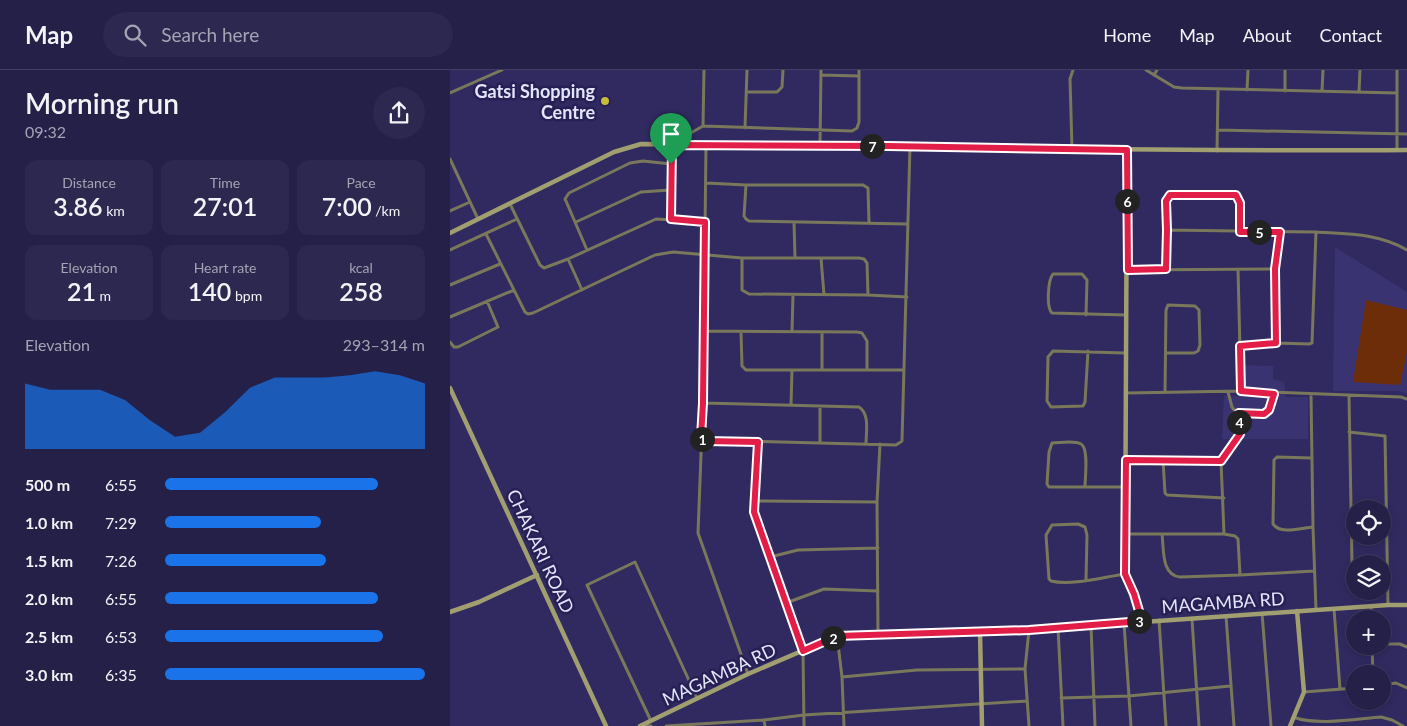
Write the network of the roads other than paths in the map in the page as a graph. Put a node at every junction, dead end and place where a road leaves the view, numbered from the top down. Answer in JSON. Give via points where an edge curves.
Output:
{"nodes":[{"id":1,"x":502,"y":70,"type":"edge"},
{"id":2,"x":704,"y":70,"type":"edge"},
{"id":3,"x":746,"y":70,"type":"edge"},
{"id":4,"x":783,"y":70,"type":"edge"},
{"id":5,"x":821,"y":70,"type":"edge"},
{"id":6,"x":859,"y":70,"type":"edge"},
{"id":7,"x":1073,"y":70,"type":"edge"},
{"id":8,"x":1146,"y":70,"type":"edge"},
{"id":9,"x":1157,"y":70,"type":"edge"},
{"id":10,"x":1248,"y":70,"type":"edge"},
{"id":11,"x":1285,"y":70,"type":"edge"},
{"id":12,"x":1323,"y":70,"type":"edge"},
{"id":13,"x":1360,"y":70,"type":"edge"},
{"id":14,"x":1397,"y":70,"type":"edge"},
{"id":15,"x":821,"y":75,"type":"junction"},
{"id":16,"x":1154,"y":75,"type":"junction"},
{"id":17,"x":859,"y":76,"type":"junction"},
{"id":18,"x":1218,"y":90,"type":"junction"},
{"id":19,"x":1247,"y":90,"type":"junction"},
{"id":20,"x":1285,"y":91,"type":"junction"},
{"id":21,"x":1322,"y":91,"type":"junction"},
{"id":22,"x":746,"y":92,"type":"junction"},
{"id":23,"x":1359,"y":92,"type":"junction"},
{"id":24,"x":450,"y":93,"type":"edge"},
{"id":25,"x":1397,"y":93,"type":"junction"},
{"id":26,"x":703,"y":126,"type":"junction"},
{"id":27,"x":745,"y":128,"type":"junction"},
{"id":28,"x":820,"y":130,"type":"junction"},
{"id":29,"x":1218,"y":130,"type":"junction"},
{"id":30,"x":1397,"y":134,"type":"junction"},
{"id":31,"x":1407,"y":134,"type":"edge"},
{"id":32,"x":663,"y":145,"type":"junction"},
{"id":33,"x":672,"y":145,"type":"junction"},
{"id":34,"x":706,"y":145,"type":"junction"},
{"id":35,"x":820,"y":145,"type":"junction"},
{"id":36,"x":910,"y":146,"type":"junction"},
{"id":37,"x":1072,"y":150,"type":"junction"},
{"id":38,"x":1127,"y":150,"type":"junction"},
{"id":39,"x":1397,"y":150,"type":"junction"},
{"id":40,"x":1407,"y":150,"type":"edge"},
{"id":41,"x":1217,"y":151,"type":"junction"},
{"id":42,"x":450,"y":159,"type":"edge"},
{"id":43,"x":671,"y":164,"type":"junction"},
{"id":44,"x":705,"y":183,"type":"junction"},
{"id":45,"x":746,"y":185,"type":"junction"},
{"id":46,"x":670,"y":190,"type":"junction"},
{"id":47,"x":470,"y":202,"type":"junction"},
{"id":48,"x":510,"y":204,"type":"junction"},
{"id":49,"x":450,"y":211,"type":"edge"},
{"id":50,"x":517,"y":219,"type":"junction"},
{"id":51,"x":671,"y":219,"type":"junction"},
{"id":52,"x":478,"y":220,"type":"junction"},
{"id":53,"x":576,"y":222,"type":"junction"},
{"id":54,"x":705,"y":222,"type":"junction"},
{"id":55,"x":794,"y":222,"type":"junction"},
{"id":56,"x":869,"y":222,"type":"junction"},
{"id":57,"x":907,"y":224,"type":"junction"},
{"id":58,"x":1167,"y":230,"type":"junction"},
{"id":59,"x":1240,"y":232,"type":"junction"},
{"id":60,"x":1280,"y":232,"type":"junction"},
{"id":61,"x":1316,"y":232,"type":"junction"},
{"id":62,"x":450,"y":233,"type":"edge"},
{"id":63,"x":486,"y":234,"type":"junction"},
{"id":64,"x":450,"y":250,"type":"edge"},
{"id":65,"x":587,"y":250,"type":"junction"},
{"id":66,"x":1407,"y":250,"type":"edge"},
{"id":67,"x":705,"y":256,"type":"junction"},
{"id":68,"x":742,"y":258,"type":"junction"},
{"id":69,"x":795,"y":258,"type":"junction"},
{"id":70,"x":821,"y":258,"type":"junction"},
{"id":71,"x":568,"y":259,"type":"junction"},
{"id":72,"x":500,"y":264,"type":"junction"},
{"id":73,"x":1166,"y":269,"type":"junction"},
{"id":74,"x":1238,"y":269,"type":"junction"},
{"id":75,"x":1275,"y":269,"type":"junction"},
{"id":76,"x":1128,"y":270,"type":"junction"},
{"id":77,"x":450,"y":285,"type":"edge"},
{"id":78,"x":514,"y":290,"type":"junction"},
{"id":79,"x":582,"y":290,"type":"junction"},
{"id":80,"x":793,"y":295,"type":"junction"},
{"id":81,"x":824,"y":295,"type":"junction"},
{"id":82,"x":868,"y":295,"type":"junction"},
{"id":83,"x":907,"y":297,"type":"junction"},
{"id":84,"x":487,"y":301,"type":"junction"},
{"id":85,"x":1086,"y":314,"type":"junction"},
{"id":86,"x":1126,"y":316,"type":"junction"},
{"id":87,"x":450,"y":317,"type":"edge"},
{"id":88,"x":704,"y":331,"type":"junction"},
{"id":89,"x":792,"y":331,"type":"junction"},
{"id":90,"x":741,"y":332,"type":"junction"},
{"id":91,"x":822,"y":333,"type":"junction"},
{"id":92,"x":450,"y":342,"type":"edge"},
{"id":93,"x":1276,"y":343,"type":"junction"},
{"id":94,"x":1240,"y":346,"type":"junction"},
{"id":95,"x":1088,"y":351,"type":"junction"},
{"id":96,"x":1166,"y":352,"type":"junction"},
{"id":97,"x":1125,"y":353,"type":"junction"},
{"id":98,"x":822,"y":369,"type":"junction"},
{"id":99,"x":792,"y":370,"type":"junction"},
{"id":100,"x":867,"y":370,"type":"junction"},
{"id":101,"x":904,"y":370,"type":"junction"},
{"id":102,"x":450,"y":388,"type":"edge"},
{"id":103,"x":1241,"y":391,"type":"junction"},
{"id":104,"x":1165,"y":392,"type":"junction"},
{"id":105,"x":1228,"y":392,"type":"junction"},
{"id":106,"x":1127,"y":393,"type":"junction"},
{"id":107,"x":1274,"y":394,"type":"junction"},
{"id":108,"x":1311,"y":394,"type":"junction"},
{"id":109,"x":1349,"y":396,"type":"junction"},
{"id":110,"x":1407,"y":399,"type":"edge"},
{"id":111,"x":703,"y":403,"type":"junction"},
{"id":112,"x":792,"y":406,"type":"junction"},
{"id":113,"x":820,"y":406,"type":"junction"},
{"id":114,"x":1239,"y":413,"type":"junction"},
{"id":115,"x":1349,"y":432,"type":"junction"},
{"id":116,"x":702,"y":440,"type":"junction"},
{"id":117,"x":758,"y":442,"type":"junction"},
{"id":118,"x":820,"y":443,"type":"junction"},
{"id":119,"x":866,"y":444,"type":"junction"},
{"id":120,"x":880,"y":444,"type":"junction"},
{"id":121,"x":1312,"y":458,"type":"junction"},
{"id":122,"x":1126,"y":460,"type":"junction"},
{"id":123,"x":1162,"y":460,"type":"junction"},
{"id":124,"x":1221,"y":461,"type":"junction"},
{"id":125,"x":1085,"y":487,"type":"junction"},
{"id":126,"x":1125,"y":487,"type":"junction"},
{"id":127,"x":1224,"y":498,"type":"junction"},
{"id":128,"x":755,"y":501,"type":"junction"},
{"id":129,"x":877,"y":502,"type":"junction"},
{"id":130,"x":1313,"y":527,"type":"junction"},
{"id":131,"x":1126,"y":534,"type":"junction"},
{"id":132,"x":1162,"y":534,"type":"junction"},
{"id":133,"x":1224,"y":534,"type":"junction"},
{"id":134,"x":878,"y":548,"type":"junction"},
{"id":135,"x":1352,"y":555,"type":"edge"},
{"id":136,"x":1388,"y":555,"type":"edge"},
{"id":137,"x":770,"y":558,"type":"junction"},
{"id":138,"x":1314,"y":571,"type":"junction"},
{"id":139,"x":1125,"y":574,"type":"junction"},
{"id":140,"x":537,"y":575,"type":"junction"},
{"id":141,"x":1240,"y":575,"type":"junction"},
{"id":142,"x":1086,"y":580,"type":"junction"},
{"id":143,"x":878,"y":591,"type":"junction"},
{"id":144,"x":1388,"y":600,"type":"edge"},
{"id":145,"x":786,"y":603,"type":"junction"},
{"id":146,"x":1388,"y":605,"type":"junction"},
{"id":147,"x":1407,"y":605,"type":"edge"},
{"id":148,"x":1371,"y":606,"type":"junction"},
{"id":149,"x":1334,"y":609,"type":"junction"},
{"id":150,"x":1316,"y":610,"type":"junction"},
{"id":151,"x":1371,"y":610,"type":"edge"},
{"id":152,"x":1297,"y":611,"type":"junction"},
{"id":153,"x":450,"y":612,"type":"edge"},
{"id":154,"x":1262,"y":613,"type":"junction"},
{"id":155,"x":1226,"y":616,"type":"junction"},
{"id":156,"x":1192,"y":619,"type":"junction"},
{"id":157,"x":1160,"y":620,"type":"junction"},
{"id":158,"x":1142,"y":621,"type":"junction"},
{"id":159,"x":1124,"y":622,"type":"junction"},
{"id":160,"x":1091,"y":625,"type":"junction"},
{"id":161,"x":1058,"y":627,"type":"junction"},
{"id":162,"x":1029,"y":630,"type":"junction"},
{"id":163,"x":980,"y":632,"type":"junction"},
{"id":164,"x":878,"y":634,"type":"junction"},
{"id":165,"x":837,"y":636,"type":"junction"},
{"id":166,"x":1391,"y":644,"type":"edge"},
{"id":167,"x":1407,"y":647,"type":"edge"},
{"id":168,"x":803,"y":651,"type":"junction"},
{"id":169,"x":979,"y":669,"type":"junction"},
{"id":170,"x":1025,"y":669,"type":"junction"},
{"id":171,"x":748,"y":674,"type":"junction"},
{"id":172,"x":842,"y":677,"type":"junction"},
{"id":173,"x":1391,"y":684,"type":"edge"},
{"id":174,"x":1230,"y":686,"type":"junction"},
{"id":175,"x":1407,"y":688,"type":"edge"},
{"id":176,"x":1340,"y":689,"type":"junction"},
{"id":177,"x":1346,"y":689,"type":"edge"},
{"id":178,"x":1196,"y":690,"type":"junction"},
{"id":179,"x":1164,"y":692,"type":"junction"},
{"id":180,"x":1304,"y":692,"type":"junction"},
{"id":181,"x":1094,"y":696,"type":"junction"},
{"id":182,"x":1129,"y":696,"type":"junction"},
{"id":183,"x":697,"y":698,"type":"junction"},
{"id":184,"x":1061,"y":698,"type":"junction"},
{"id":185,"x":1027,"y":701,"type":"junction"},
{"id":186,"x":981,"y":704,"type":"junction"},
{"id":187,"x":843,"y":712,"type":"junction"},
{"id":188,"x":804,"y":715,"type":"junction"},
{"id":189,"x":1293,"y":717,"type":"junction"},
{"id":190,"x":764,"y":720,"type":"junction"},
{"id":191,"x":651,"y":723,"type":"edge"},
{"id":192,"x":726,"y":724,"type":"edge"},
{"id":193,"x":606,"y":726,"type":"edge"},
{"id":194,"x":642,"y":726,"type":"edge"},
{"id":195,"x":666,"y":726,"type":"edge"},
{"id":196,"x":765,"y":726,"type":"edge"},
{"id":197,"x":804,"y":726,"type":"edge"},
{"id":198,"x":844,"y":726,"type":"edge"},
{"id":199,"x":982,"y":726,"type":"edge"},
{"id":200,"x":1029,"y":726,"type":"edge"},
{"id":201,"x":1063,"y":726,"type":"edge"},
{"id":202,"x":1095,"y":726,"type":"edge"},
{"id":203,"x":1131,"y":726,"type":"edge"},
{"id":204,"x":1166,"y":726,"type":"edge"},
{"id":205,"x":1199,"y":726,"type":"edge"},
{"id":206,"x":1234,"y":726,"type":"edge"},
{"id":207,"x":1271,"y":726,"type":"edge"},
{"id":208,"x":1290,"y":726,"type":"edge"},
{"id":209,"x":1403,"y":726,"type":"edge"}],
"edges":[{"from":1,"to":24,"type":"street"},
{"from":2,"to":26,"type":"street"},
{"from":3,"to":22,"type":"street"},
{"from":4,"to":22,"type":"street","via":[[782,87],[777,92]]},
{"from":5,"to":15,"type":"street"},
{"from":6,"to":17,"type":"street"},
{"from":7,"to":37,"type":"street","via":[[1070,80]]},
{"from":8,"to":16,"type":"street"},
{"from":9,"to":16,"type":"street"},
{"from":10,"to":19,"type":"street"},
{"from":11,"to":20,"type":"street"},
{"from":12,"to":21,"type":"street"},
{"from":13,"to":23,"type":"street"},
{"from":14,"to":25,"type":"street"},
{"from":15,"to":17,"type":"street"},
{"from":15,"to":28,"type":"street"},
{"from":16,"to":18,"type":"street","via":[[1174,87]]},
{"from":17,"to":28,"type":"street","via":[[857,128],[852,131]]},
{"from":18,"to":19,"type":"street"},
{"from":18,"to":29,"type":"street"},
{"from":19,"to":20,"type":"street"},
{"from":20,"to":21,"type":"street"},
{"from":21,"to":23,"type":"street"},
{"from":22,"to":27,"type":"street"},
{"from":23,"to":25,"type":"street"},
{"from":25,"to":30,"type":"street"},
{"from":26,"to":27,"type":"street"},
{"from":26,"to":32,"type":"street","via":[[690,134],[664,136]]},
{"from":27,"to":28,"type":"street"},
{"from":28,"to":35,"type":"street"},
{"from":29,"to":30,"type":"street"},
{"from":29,"to":41,"type":"street"},
{"from":30,"to":31,"type":"street"},
{"from":30,"to":39,"type":"street"},
{"from":32,"to":33,"type":"street"},
{"from":32,"to":48,"type":"street","via":[[641,144],[614,152]]},
{"from":33,"to":34,"type":"street"},
{"from":33,"to":43,"type":"street"},
{"from":34,"to":35,"type":"street"},
{"from":34,"to":44,"type":"street"},
{"from":35,"to":36,"type":"street"},
{"from":36,"to":37,"type":"street"},
{"from":36,"to":57,"type":"street"},
{"from":37,"to":38,"type":"street"},
{"from":38,"to":41,"type":"street"},
{"from":38,"to":76,"type":"street"},
{"from":39,"to":40,"type":"street"},
{"from":39,"to":41,"type":"street"},
{"from":42,"to":47,"type":"street"},
{"from":43,"to":46,"type":"street"},
{"from":43,"to":53,"type":"street","via":[[630,163],[569,193],[565,199]]},
{"from":44,"to":45,"type":"street"},
{"from":44,"to":54,"type":"street"},
{"from":45,"to":55,"type":"street","via":[[746,219]]},
{"from":45,"to":56,"type":"street","via":[[863,185],[868,188]]},
{"from":46,"to":51,"type":"street"},
{"from":46,"to":53,"type":"street","via":[[641,192]]},
{"from":47,"to":49,"type":"street"},
{"from":47,"to":52,"type":"street"},
{"from":48,"to":50,"type":"street"},
{"from":48,"to":52,"type":"street"},
{"from":50,"to":63,"type":"street"},
{"from":50,"to":71,"type":"street","via":[[540,266],[547,268]]},
{"from":51,"to":54,"type":"street"},
{"from":51,"to":65,"type":"street","via":[[648,221]]},
{"from":52,"to":62,"type":"street"},
{"from":53,"to":65,"type":"street"},
{"from":54,"to":67,"type":"street"},
{"from":55,"to":56,"type":"street"},
{"from":55,"to":69,"type":"street"},
{"from":56,"to":57,"type":"street"},
{"from":57,"to":83,"type":"street"},
{"from":58,"to":59,"type":"street"},
{"from":58,"to":59,"type":"street","via":[[1166,201],[1170,195],[1231,194],[1236,195],[1240,203]]},
{"from":58,"to":73,"type":"street"},
{"from":59,"to":60,"type":"street"},
{"from":60,"to":61,"type":"street"},
{"from":60,"to":75,"type":"street"},
{"from":61,"to":66,"type":"street","via":[[1376,237]]},
{"from":61,"to":93,"type":"street","via":[[1312,343]]},
{"from":63,"to":64,"type":"street"},
{"from":63,"to":72,"type":"street"},
{"from":65,"to":71,"type":"street"},
{"from":67,"to":68,"type":"street"},
{"from":67,"to":79,"type":"street","via":[[673,252],[655,255]]},
{"from":67,"to":88,"type":"street"},
{"from":68,"to":69,"type":"street"},
{"from":68,"to":80,"type":"street","via":[[742,290],[749,294]]},
{"from":69,"to":70,"type":"street"},
{"from":70,"to":81,"type":"street"},
{"from":70,"to":82,"type":"street","via":[[864,259],[867,262]]},
{"from":71,"to":79,"type":"street"},
{"from":72,"to":77,"type":"street"},
{"from":72,"to":78,"type":"street"},
{"from":73,"to":74,"type":"street"},
{"from":73,"to":76,"type":"street"},
{"from":74,"to":75,"type":"street"},
{"from":74,"to":94,"type":"street"},
{"from":75,"to":93,"type":"street"},
{"from":76,"to":86,"type":"street"},
{"from":78,"to":79,"type":"street","via":[[528,314]]},
{"from":78,"to":84,"type":"street"},
{"from":80,"to":81,"type":"street"},
{"from":80,"to":89,"type":"street"},
{"from":81,"to":82,"type":"street"},
{"from":82,"to":83,"type":"street"},
{"from":83,"to":101,"type":"street"},
{"from":84,"to":87,"type":"street"},
{"from":84,"to":92,"type":"street","via":[[498,328],[458,348]]},
{"from":85,"to":85,"type":"street","via":[[1049,311],[1050,278],[1054,274],[1085,276]]},
{"from":85,"to":86,"type":"street"},
{"from":86,"to":97,"type":"street"},
{"from":88,"to":90,"type":"street"},
{"from":88,"to":111,"type":"street"},
{"from":89,"to":90,"type":"street"},
{"from":89,"to":91,"type":"street"},
{"from":90,"to":99,"type":"street","via":[[742,366],[746,370]]},
{"from":91,"to":98,"type":"street"},
{"from":91,"to":100,"type":"street","via":[[862,334],[867,341]]},
{"from":93,"to":94,"type":"street"},
{"from":94,"to":103,"type":"street"},
{"from":95,"to":95,"type":"street","via":[[1050,353],[1047,401],[1051,407],[1083,406]]},
{"from":95,"to":97,"type":"street"},
{"from":96,"to":96,"type":"street","via":[[1168,305],[1195,306],[1199,310],[1198,351]]},
{"from":96,"to":104,"type":"street"},
{"from":97,"to":106,"type":"street"},
{"from":98,"to":99,"type":"street"},
{"from":98,"to":100,"type":"street"},
{"from":99,"to":112,"type":"street"},
{"from":100,"to":101,"type":"street"},
{"from":101,"to":120,"type":"street","via":[[902,442]]},
{"from":102,"to":140,"type":"street","name":"CHAKARI ROAD"},
{"from":103,"to":105,"type":"street"},
{"from":103,"to":107,"type":"street"},
{"from":104,"to":105,"type":"street"},
{"from":104,"to":106,"type":"street"},
{"from":105,"to":114,"type":"street","via":[[1232,407]]},
{"from":106,"to":122,"type":"street"},
{"from":107,"to":108,"type":"street"},
{"from":107,"to":114,"type":"street","via":[[1267,414]]},
{"from":108,"to":109,"type":"street"},
{"from":108,"to":121,"type":"street"},
{"from":109,"to":110,"type":"street"},
{"from":109,"to":115,"type":"street"},
{"from":111,"to":112,"type":"street"},
{"from":111,"to":116,"type":"street"},
{"from":112,"to":113,"type":"street"},
{"from":113,"to":118,"type":"street"},
{"from":113,"to":119,"type":"street","via":[[859,407],[863,410]]},
{"from":114,"to":124,"type":"street","via":[[1240,434]]},
{"from":115,"to":135,"type":"street"},
{"from":115,"to":136,"type":"street","via":[[1384,436]]},
{"from":116,"to":117,"type":"street"},
{"from":116,"to":171,"type":"street","via":[[698,533]]},
{"from":117,"to":118,"type":"street"},
{"from":117,"to":128,"type":"street"},
{"from":118,"to":119,"type":"street"},
{"from":119,"to":120,"type":"street"},
{"from":120,"to":129,"type":"street"},
{"from":121,"to":130,"type":"street"},
{"from":121,"to":130,"type":"street","via":[[1277,457],[1274,460],[1273,524],[1281,530]]},
{"from":122,"to":123,"type":"street"},
{"from":122,"to":126,"type":"street"},
{"from":123,"to":124,"type":"street"},
{"from":123,"to":127,"type":"street","via":[[1167,495]]},
{"from":124,"to":127,"type":"street"},
{"from":125,"to":125,"type":"street","via":[[1049,487],[1052,443],[1080,443],[1084,446]]},
{"from":125,"to":126,"type":"street"},
{"from":126,"to":131,"type":"street"},
{"from":127,"to":133,"type":"street"},
{"from":128,"to":129,"type":"street"},
{"from":128,"to":137,"type":"street","via":[[754,512]]},
{"from":129,"to":134,"type":"street"},
{"from":130,"to":138,"type":"street"},
{"from":131,"to":132,"type":"street"},
{"from":131,"to":139,"type":"street"},
{"from":132,"to":133,"type":"street"},
{"from":132,"to":141,"type":"street","via":[[1165,562],[1171,574],[1180,577]]},
{"from":133,"to":141,"type":"street","via":[[1238,539]]},
{"from":134,"to":137,"type":"street","via":[[798,550]]},
{"from":134,"to":143,"type":"street"},
{"from":137,"to":145,"type":"street"},
{"from":138,"to":141,"type":"street"},
{"from":138,"to":150,"type":"street"},
{"from":139,"to":142,"type":"street"},
{"from":139,"to":158,"type":"street"},
{"from":140,"to":153,"type":"street"},
{"from":140,"to":193,"type":"street","name":"CHAKARI ROAD"},
{"from":142,"to":142,"type":"street","via":[[1058,583],[1049,579],[1046,536],[1052,525],[1078,524],[1085,527]]},
{"from":143,"to":145,"type":"street","via":[[824,589]]},
{"from":143,"to":164,"type":"street"},
{"from":144,"to":146,"type":"street"},
{"from":145,"to":168,"type":"street"},
{"from":146,"to":147,"type":"street","name":"MAGAMBA RD"},
{"from":146,"to":148,"type":"street","name":"MAGAMBA RD"},
{"from":148,"to":149,"type":"street","name":"MAGAMBA RD"},
{"from":148,"to":151,"type":"street"},
{"from":149,"to":150,"type":"street","name":"MAGAMBA RD"},
{"from":149,"to":176,"type":"street"},
{"from":150,"to":152,"type":"street","name":"MAGAMBA RD"},
{"from":152,"to":154,"type":"street","name":"MAGAMBA RD"},
{"from":152,"to":180,"type":"street"},
{"from":154,"to":155,"type":"street","name":"MAGAMBA RD"},
{"from":154,"to":207,"type":"street"},
{"from":155,"to":156,"type":"street","name":"MAGAMBA RD"},
{"from":155,"to":174,"type":"street"},
{"from":156,"to":157,"type":"street","name":"MAGAMBA RD"},
{"from":156,"to":178,"type":"street"},
{"from":157,"to":158,"type":"street","name":"MAGAMBA RD"},
{"from":157,"to":179,"type":"street"},
{"from":158,"to":159,"type":"street","name":"MAGAMBA RD"},
{"from":159,"to":160,"type":"street","name":"MAGAMBA RD"},
{"from":159,"to":182,"type":"street"},
{"from":160,"to":161,"type":"street","name":"MAGAMBA RD"},
{"from":160,"to":181,"type":"street"},
{"from":161,"to":162,"type":"street","name":"MAGAMBA RD"},
{"from":161,"to":184,"type":"street"},
{"from":162,"to":163,"type":"street","name":"MAGAMBA RD"},
{"from":162,"to":170,"type":"street"},
{"from":163,"to":164,"type":"street","name":"MAGAMBA RD"},
{"from":163,"to":169,"type":"street"},
{"from":164,"to":165,"type":"street","name":"MAGAMBA RD"},
{"from":165,"to":168,"type":"street","name":"MAGAMBA RD"},
{"from":165,"to":172,"type":"street"},
{"from":166,"to":167,"type":"street"},
{"from":168,"to":171,"type":"street","name":"MAGAMBA RD"},
{"from":168,"to":188,"type":"street"},
{"from":169,"to":170,"type":"street"},
{"from":169,"to":172,"type":"street","via":[[917,670]]},
{"from":169,"to":186,"type":"street"},
{"from":170,"to":185,"type":"street"},
{"from":171,"to":183,"type":"street","name":"MAGAMBA RD"},
{"from":172,"to":187,"type":"street"},
{"from":173,"to":175,"type":"street"},
{"from":174,"to":178,"type":"street"},
{"from":174,"to":206,"type":"street"},
{"from":176,"to":177,"type":"street"},
{"from":176,"to":180,"type":"street"},
{"from":178,"to":179,"type":"street"},
{"from":178,"to":205,"type":"street"},
{"from":179,"to":182,"type":"street"},
{"from":179,"to":204,"type":"street"},
{"from":180,"to":189,"type":"street"},
{"from":181,"to":182,"type":"street"},
{"from":181,"to":184,"type":"street"},
{"from":181,"to":202,"type":"street"},
{"from":182,"to":203,"type":"street"},
{"from":183,"to":191,"type":"street","name":"MAGAMBA RD"},
{"from":183,"to":191,"type":"street","via":[[635,562],[587,585]]},
{"from":184,"to":201,"type":"street"},
{"from":185,"to":186,"type":"street"},
{"from":185,"to":200,"type":"street"},
{"from":186,"to":187,"type":"street"},
{"from":186,"to":199,"type":"street"},
{"from":187,"to":188,"type":"street"},
{"from":187,"to":198,"type":"street"},
{"from":188,"to":190,"type":"street"},
{"from":188,"to":197,"type":"street"},
{"from":189,"to":208,"type":"street"},
{"from":189,"to":209,"type":"street","via":[[1315,722],[1381,717]]},
{"from":190,"to":192,"type":"street"},
{"from":190,"to":196,"type":"street"},
{"from":191,"to":194,"type":"street","name":"MAGAMBA RD"},
{"from":192,"to":195,"type":"street"}]}
